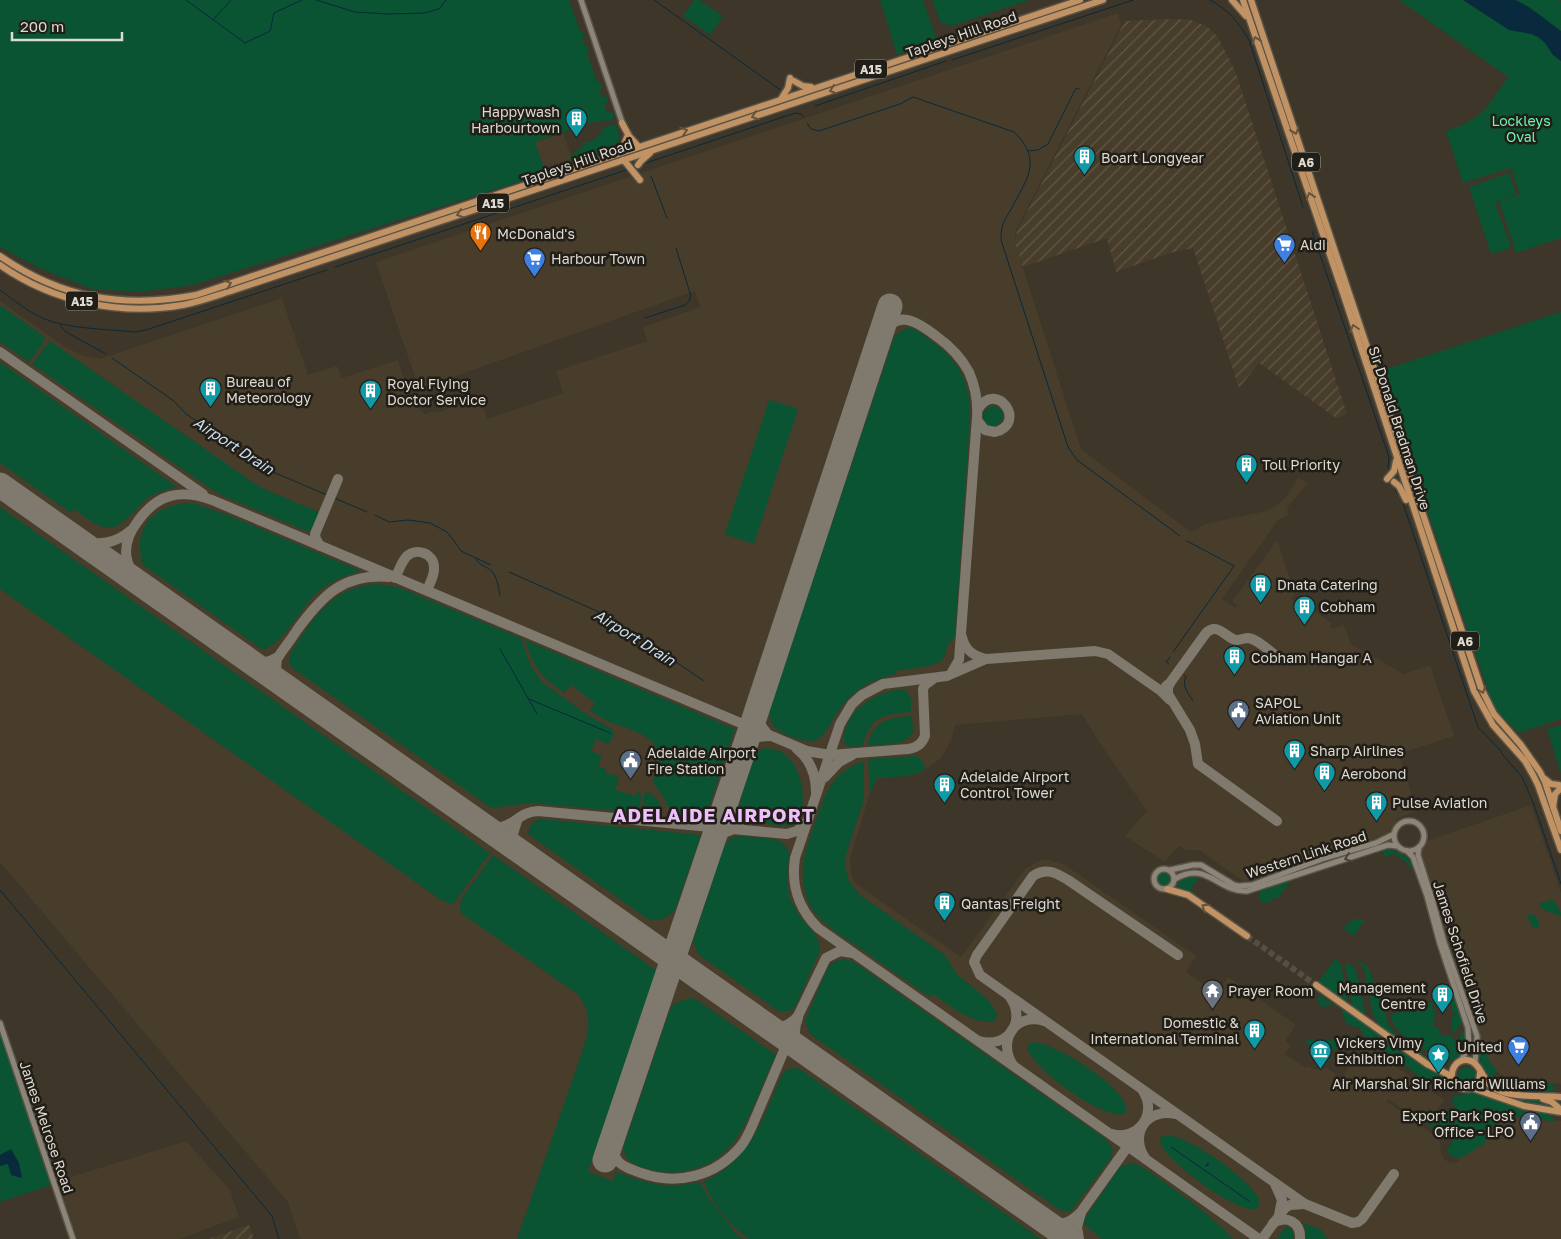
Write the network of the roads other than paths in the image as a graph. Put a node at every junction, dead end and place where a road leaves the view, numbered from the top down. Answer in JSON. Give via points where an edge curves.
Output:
{"nodes":[{"id":1,"x":581,"y":0,"type":"edge"},
{"id":2,"x":1080,"y":0,"type":"edge"},
{"id":3,"x":1103,"y":0,"type":"edge"},
{"id":4,"x":1232,"y":0,"type":"edge"},
{"id":5,"x":1243,"y":0,"type":"edge"},
{"id":6,"x":1253,"y":0,"type":"edge"},
{"id":7,"x":1250,"y":24,"type":"junction"},
{"id":8,"x":1269,"y":75,"type":"junction"},
{"id":9,"x":1279,"y":84,"type":"junction"},
{"id":10,"x":815,"y":88,"type":"junction"},
{"id":11,"x":1274,"y":93,"type":"junction"},
{"id":12,"x":780,"y":100,"type":"junction"},
{"id":13,"x":622,"y":123,"type":"junction"},
{"id":14,"x":627,"y":137,"type":"junction"},
{"id":15,"x":638,"y":146,"type":"junction"},
{"id":16,"x":660,"y":147,"type":"junction"},
{"id":17,"x":631,"y":149,"type":"junction"},
{"id":18,"x":614,"y":154,"type":"junction"},
{"id":19,"x":623,"y":160,"type":"junction"},
{"id":20,"x":638,"y":165,"type":"dead end"},
{"id":21,"x":640,"y":180,"type":"dead end"},
{"id":22,"x":0,"y":256,"type":"edge"},
{"id":23,"x":0,"y":265,"type":"edge"},
{"id":24,"x":1343,"y":293,"type":"junction"},
{"id":25,"x":1352,"y":300,"type":"junction"},
{"id":26,"x":1347,"y":308,"type":"junction"},
{"id":27,"x":1396,"y":458,"type":"junction"},
{"id":28,"x":1418,"y":522,"type":"junction"},
{"id":29,"x":1541,"y":774,"type":"junction"},
{"id":30,"x":1538,"y":785,"type":"junction"},
{"id":31,"x":1561,"y":786,"type":"edge"},
{"id":32,"x":1548,"y":790,"type":"junction"},
{"id":33,"x":1545,"y":806,"type":"junction"},
{"id":34,"x":1553,"y":808,"type":"junction"},
{"id":35,"x":1561,"y":831,"type":"edge"},
{"id":36,"x":1394,"y":834,"type":"junction"},
{"id":37,"x":1397,"y":846,"type":"junction"},
{"id":38,"x":1419,"y":847,"type":"junction"},
{"id":39,"x":1561,"y":850,"type":"edge"},
{"id":40,"x":1407,"y":851,"type":"junction"},
{"id":41,"x":1170,"y":870,"type":"junction"},
{"id":42,"x":1175,"y":879,"type":"junction"},
{"id":43,"x":1167,"y":889,"type":"junction"},
{"id":44,"x":1247,"y":936,"type":"tunnel mouth"},
{"id":45,"x":1316,"y":985,"type":"tunnel mouth"},
{"id":46,"x":0,"y":1023,"type":"edge"},
{"id":47,"x":1461,"y":1061,"type":"junction"},
{"id":48,"x":1475,"y":1064,"type":"junction"},
{"id":49,"x":1480,"y":1071,"type":"junction"},
{"id":50,"x":1453,"y":1081,"type":"junction"},
{"id":51,"x":1472,"y":1088,"type":"junction"},
{"id":52,"x":1517,"y":1094,"type":"junction"},
{"id":53,"x":1561,"y":1097,"type":"edge"},
{"id":54,"x":1561,"y":1111,"type":"edge"},
{"id":55,"x":73,"y":1239,"type":"edge"}],
"edges":[{"from":1,"to":13,"type":"street"},
{"from":2,"to":10,"type":"main road","name":"Tapleys Hill Road","number":"A15"},
{"from":3,"to":16,"type":"main road","name":"Tapleys Hill Road","number":"A15","one_way":true},
{"from":4,"to":7,"type":"main road"},
{"from":5,"to":7,"type":"main road","name":"Sir Donald Bradman Drive","number":"A6"},
{"from":6,"to":9,"type":"main road","name":"Sir Donald Bradman Drive","number":"A6"},
{"from":8,"to":7,"type":"main road","name":"Sir Donald Bradman Drive","number":"A6","one_way":true},
{"from":8,"to":9,"type":"main road"},
{"from":8,"to":11,"type":"main road","name":"Sir Donald Bradman Drive","number":"A6"},
{"from":9,"to":11,"type":"main road"},
{"from":9,"to":25,"type":"main road","name":"Sir Donald Bradman Drive","number":"A6","one_way":true},
{"from":10,"to":12,"type":"main road","name":"Tapleys Hill Road","number":"A15"},
{"from":10,"to":12,"type":"main road","via":[[803,86],[792,79]]},
{"from":24,"to":11,"type":"main road","name":"Sir Donald Bradman Drive","number":"A6","one_way":true},
{"from":15,"to":12,"type":"main road","name":"Tapleys Hill Road","number":"A15","one_way":true},
{"from":13,"to":14,"type":"street"},
{"from":13,"to":15,"type":"main road"},
{"from":14,"to":17,"type":"street"},
{"from":14,"to":18,"type":"main road"},
{"from":15,"to":17,"type":"main road","name":"Tapleys Hill Road","number":"A15"},
{"from":16,"to":19,"type":"main road","name":"Tapleys Hill Road","number":"A15"},
{"from":16,"to":20,"type":"main road","via":[[640,160]]},
{"from":17,"to":18,"type":"main road","name":"Tapleys Hill Road","number":"A15"},
{"from":22,"to":18,"type":"main road","name":"Tapleys Hill Road","number":"A15","one_way":true,"via":[[39,280],[81,295],[117,301],[170,300],[209,291]]},
{"from":19,"to":21,"type":"main road"},
{"from":19,"to":23,"type":"main road","name":"Tapleys Hill Road","number":"A15","one_way":true,"via":[[184,304],[141,309],[96,305],[53,293]]},
{"from":24,"to":25,"type":"main road"},
{"from":24,"to":26,"type":"main road","name":"Sir Donald Bradman Drive","number":"A6"},
{"from":25,"to":26,"type":"main road"},
{"from":25,"to":29,"type":"main road","name":"Sir Donald Bradman Drive","number":"A6","one_way":true,"via":[[1481,688],[1494,714]]},
{"from":27,"to":26,"type":"main road","name":"Sir Donald Bradman Drive","number":"A6","one_way":true},
{"from":27,"to":28,"type":"main road","name":"Sir Donald Bradman Drive","number":"A6"},
{"from":27,"to":28,"type":"main road","via":[[1390,481],[1405,494],[1411,515]]},
{"from":28,"to":30,"type":"main road","name":"Sir Donald Bradman Drive","number":"A6","via":[[1474,691],[1493,725],[1525,761]]},
{"from":29,"to":31,"type":"main road","via":[[1549,783]]},
{"from":29,"to":32,"type":"main road","name":"Sir Donald Bradman Drive","number":"A6"},
{"from":30,"to":32,"type":"main road"},
{"from":30,"to":33,"type":"main road","name":"Sir Donald Bradman Drive","number":"A6"},
{"from":31,"to":32,"type":"street"},
{"from":31,"to":34,"type":"main road","via":[[1555,794]]},
{"from":32,"to":33,"type":"main road"},
{"from":32,"to":34,"type":"main road","name":"Sir Donald Bradman Drive","number":"A6"},
{"from":33,"to":39,"type":"main road","name":"Sir Donald Bradman Drive","number":"A6"},
{"from":34,"to":35,"type":"main road","name":"Sir Donald Bradman Drive","number":"A6"},
{"from":36,"to":37,"type":"street"},
{"from":36,"to":38,"type":"street","via":[[1400,824],[1415,822],[1424,835]]},
{"from":36,"to":41,"type":"street","name":"Western Link Road","via":[[1252,885],[1239,886],[1227,882],[1199,865]]},
{"from":37,"to":40,"type":"street"},
{"from":37,"to":42,"type":"street","name":"Western Link Road","one_way":true,"via":[[1388,845],[1247,891],[1230,889],[1200,873],[1186,873]]},
{"from":38,"to":40,"type":"street"},
{"from":38,"to":48,"type":"street","name":"James Schofield Drive","via":[[1418,855],[1444,942],[1477,1036]]},
{"from":40,"to":47,"type":"street","name":"James Schofield Drive","via":[[1413,857],[1427,896],[1468,1028],[1469,1046]]},
{"from":41,"to":42,"type":"street"},
{"from":41,"to":43,"type":"street","via":[[1160,869],[1154,878],[1158,887]]},
{"from":42,"to":43,"type":"street"},
{"from":44,"to":43,"type":"main road","one_way":true,"via":[[1188,894]]},
{"from":45,"to":50,"type":"main road"},
{"from":46,"to":55,"type":"street","name":"James Melrose Road"},
{"from":47,"to":48,"type":"main road"},
{"from":47,"to":50,"type":"main road","via":[[1453,1068]]},
{"from":48,"to":49,"type":"main road"},
{"from":49,"to":51,"type":"main road","via":[[1478,1083]]},
{"from":49,"to":52,"type":"main road","via":[[1494,1088]]},
{"from":50,"to":51,"type":"main road","via":[[1462,1089]]},
{"from":51,"to":54,"type":"main road","via":[[1524,1106]]},
{"from":52,"to":53,"type":"main road"},
{"from":52,"to":54,"type":"main road","via":[[1548,1100],[1557,1104]]}]}
